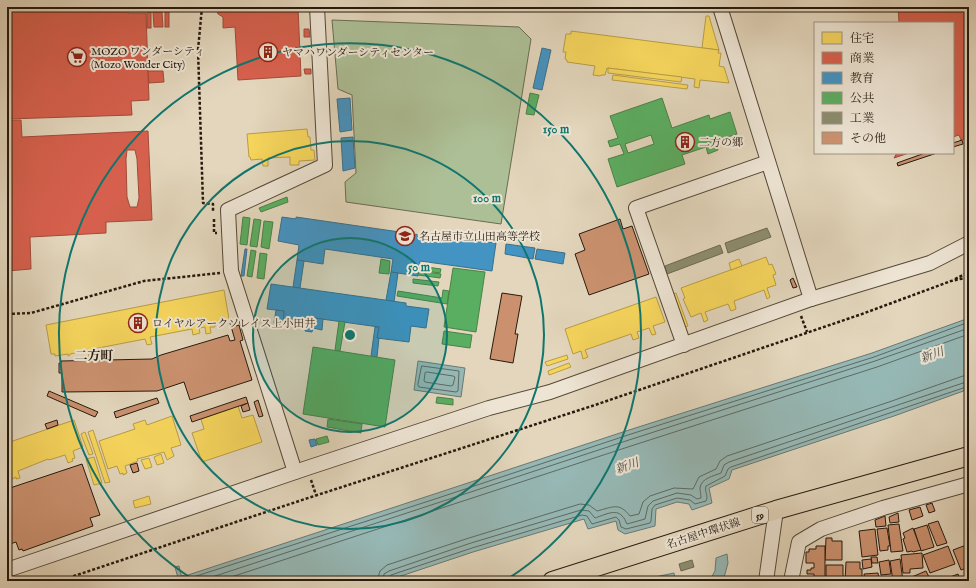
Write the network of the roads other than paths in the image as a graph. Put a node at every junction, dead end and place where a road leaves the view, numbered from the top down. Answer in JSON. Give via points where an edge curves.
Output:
{"nodes":[{"id":1,"x":317,"y":7,"type":"edge"},
{"id":2,"x":720,"y":7,"type":"edge"},
{"id":3,"x":768,"y":162,"type":"junction"},
{"id":4,"x":969,"y":243,"type":"edge"},
{"id":5,"x":811,"y":299,"type":"junction"},
{"id":6,"x":684,"y":345,"type":"junction"},
{"id":7,"x":969,"y":456,"type":"edge"},
{"id":8,"x":295,"y":472,"type":"junction"},
{"id":9,"x":969,"y":484,"type":"edge"},
{"id":10,"x":776,"y":510,"type":"junction"},
{"id":11,"x":7,"y":570,"type":"edge"},
{"id":12,"x":552,"y":581,"type":"edge"},
{"id":13,"x":766,"y":581,"type":"edge"},
{"id":14,"x":791,"y":581,"type":"edge"}],
"edges":[{"from":1,"to":8,"type":"street","via":[[325,165],[228,210],[231,271]]},
{"from":2,"to":3,"type":"street"},
{"from":3,"to":5,"type":"street"},
{"from":3,"to":6,"type":"street","via":[[636,208]]},
{"from":4,"to":5,"type":"street","via":[[930,263]]},
{"from":5,"to":6,"type":"street"},
{"from":6,"to":8,"type":"street","via":[[550,392],[489,408]]},
{"from":7,"to":10,"type":"main road","name":"名古屋中環状線","number":"59"},
{"from":8,"to":11,"type":"street"},
{"from":9,"to":14,"type":"street","via":[[883,508],[821,529],[799,542]]},
{"from":10,"to":12,"type":"main road","name":"名古屋中環状線","number":"59"},
{"from":10,"to":13,"type":"street"}]}
